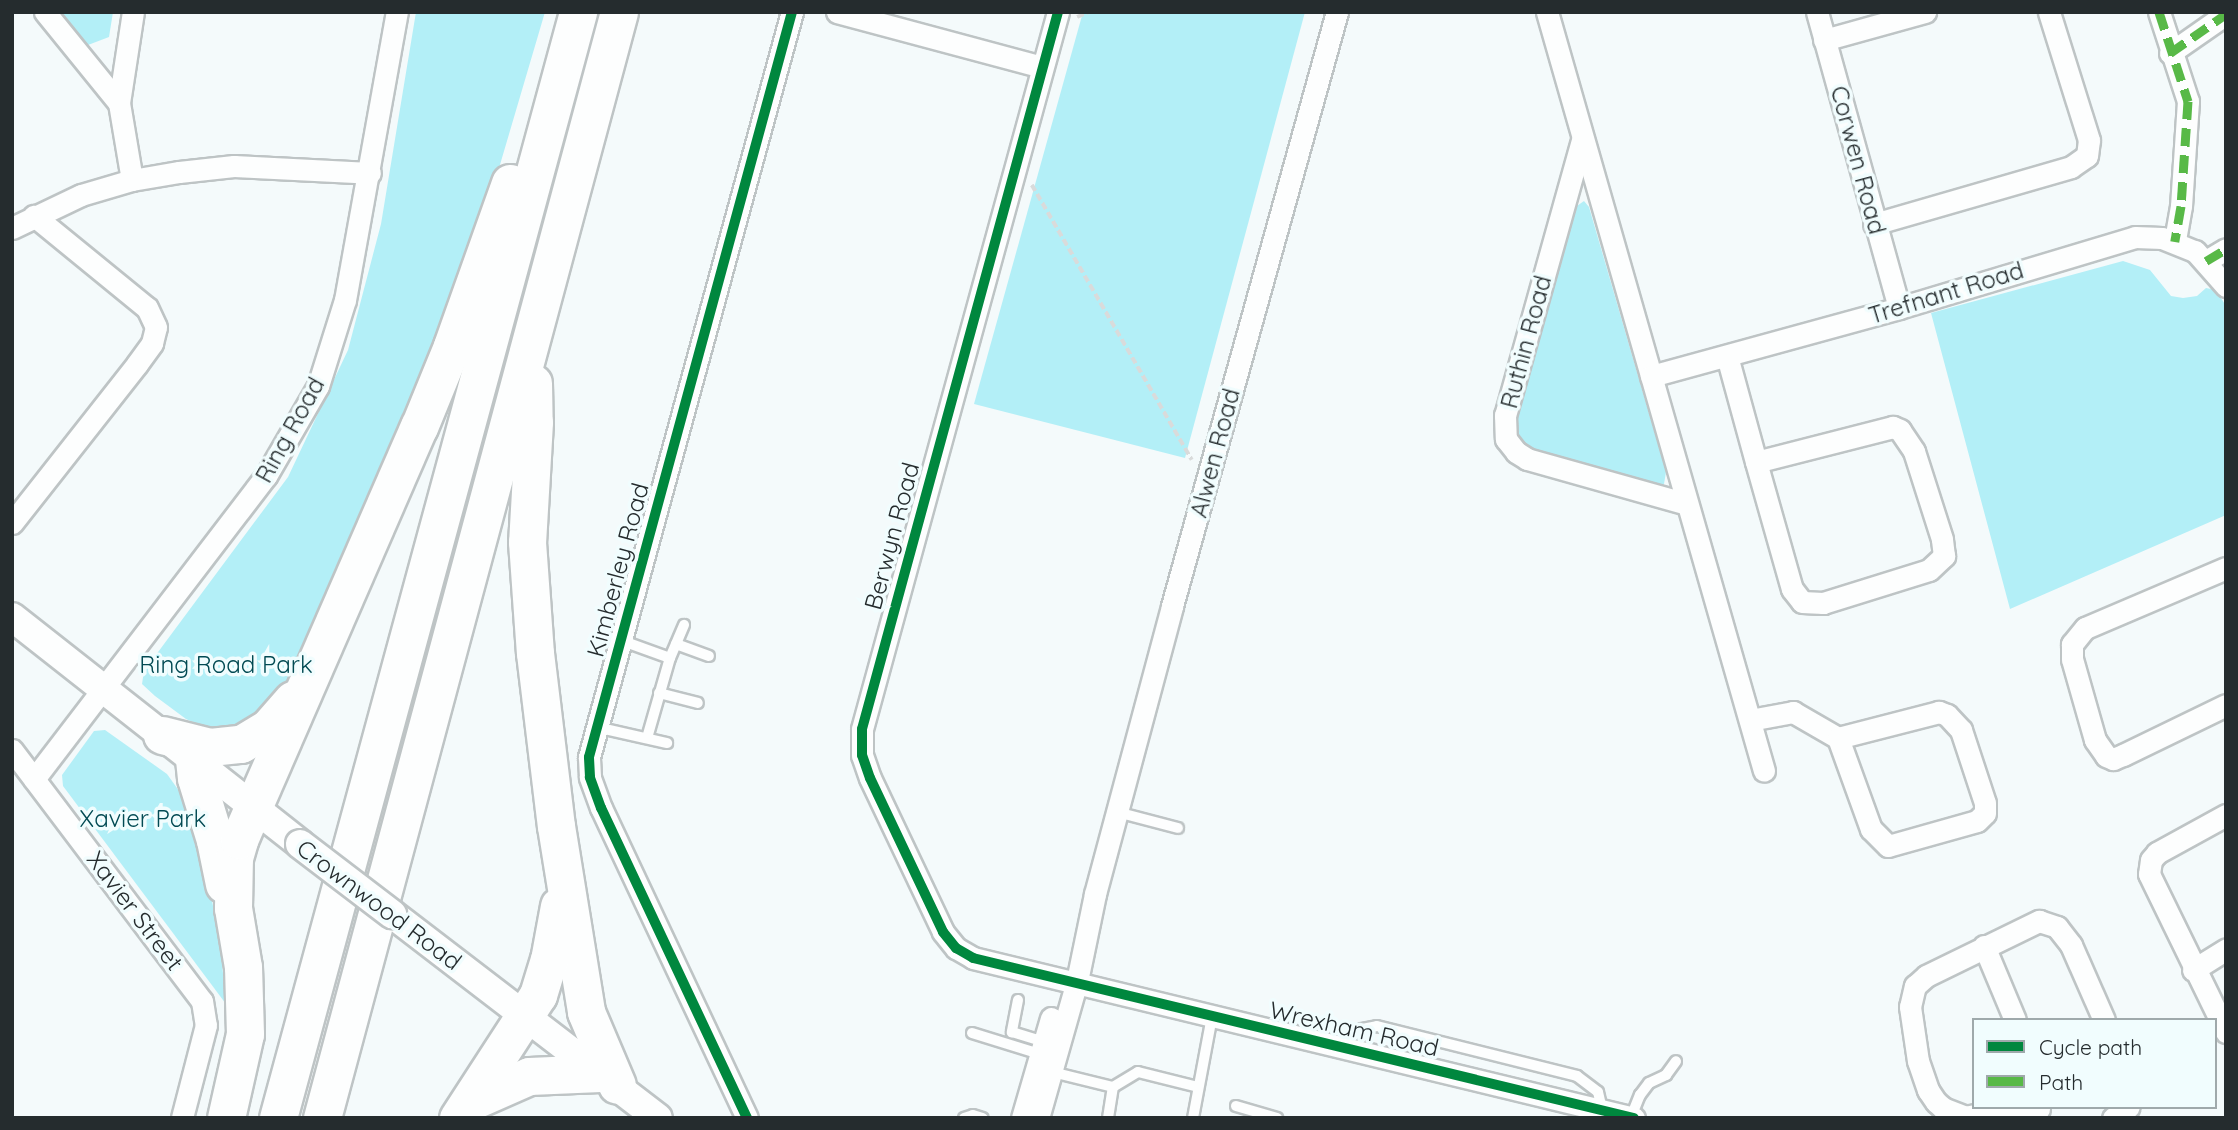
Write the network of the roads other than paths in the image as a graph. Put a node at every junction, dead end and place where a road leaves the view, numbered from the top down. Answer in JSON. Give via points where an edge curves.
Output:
{"nodes":[{"id":1,"x":45,"y":12,"type":"edge"},
{"id":2,"x":133,"y":12,"type":"edge"},
{"id":3,"x":397,"y":12,"type":"edge"},
{"id":4,"x":578,"y":12,"type":"edge"},
{"id":5,"x":620,"y":12,"type":"edge"},
{"id":6,"x":792,"y":12,"type":"edge"},
{"id":7,"x":837,"y":12,"type":"edge"},
{"id":8,"x":1058,"y":12,"type":"edge"},
{"id":9,"x":1337,"y":12,"type":"edge"},
{"id":10,"x":1547,"y":12,"type":"edge"},
{"id":11,"x":1816,"y":12,"type":"edge"},
{"id":12,"x":1925,"y":12,"type":"edge"},
{"id":13,"x":2049,"y":12,"type":"edge"},
{"id":14,"x":2160,"y":12,"type":"edge"},
{"id":15,"x":2226,"y":14,"type":"edge"},
{"id":16,"x":1824,"y":40,"type":"junction"},
{"id":17,"x":2170,"y":52,"type":"junction"},
{"id":18,"x":1042,"y":67,"type":"junction"},
{"id":19,"x":558,"y":84,"type":"junction"},
{"id":20,"x":119,"y":103,"type":"junction"},
{"id":21,"x":1582,"y":138,"type":"junction"},
{"id":22,"x":370,"y":173,"type":"junction"},
{"id":23,"x":132,"y":180,"type":"junction"},
{"id":24,"x":33,"y":216,"type":"junction"},
{"id":25,"x":1874,"y":224,"type":"junction"},
{"id":26,"x":12,"y":228,"type":"edge"},
{"id":27,"x":2175,"y":242,"type":"junction"},
{"id":28,"x":2226,"y":249,"type":"edge"},
{"id":29,"x":2206,"y":261,"type":"junction"},
{"id":30,"x":2226,"y":286,"type":"edge"},
{"id":31,"x":1899,"y":308,"type":"junction"},
{"id":32,"x":531,"y":340,"type":"junction"},
{"id":33,"x":1727,"y":356,"type":"junction"},
{"id":34,"x":1651,"y":376,"type":"junction"},
{"id":35,"x":1756,"y":462,"type":"junction"},
{"id":36,"x":1686,"y":504,"type":"junction"},
{"id":37,"x":12,"y":523,"type":"edge"},
{"id":38,"x":2226,"y":568,"type":"edge"},
{"id":39,"x":12,"y":617,"type":"edge"},
{"id":40,"x":684,"y":625,"type":"dead end"},
{"id":41,"x":620,"y":640,"type":"junction"},
{"id":42,"x":676,"y":644,"type":"junction"},
{"id":43,"x":709,"y":656,"type":"dead end"},
{"id":44,"x":670,"y":658,"type":"junction"},
{"id":45,"x":314,"y":670,"type":"junction"},
{"id":46,"x":104,"y":688,"type":"junction"},
{"id":47,"x":659,"y":693,"type":"junction"},
{"id":48,"x":698,"y":704,"type":"dead end"},
{"id":49,"x":2226,"y":705,"type":"edge"},
{"id":50,"x":1751,"y":720,"type":"junction"},
{"id":51,"x":596,"y":727,"type":"junction"},
{"id":52,"x":162,"y":735,"type":"junction"},
{"id":53,"x":647,"y":738,"type":"junction"},
{"id":54,"x":1838,"y":738,"type":"junction"},
{"id":55,"x":667,"y":743,"type":"dead end"},
{"id":56,"x":12,"y":750,"type":"edge"},
{"id":57,"x":194,"y":759,"type":"junction"},
{"id":58,"x":1764,"y":771,"type":"dead end"},
{"id":59,"x":34,"y":779,"type":"junction"},
{"id":60,"x":253,"y":807,"type":"junction"},
{"id":61,"x":1117,"y":812,"type":"junction"},
{"id":62,"x":2226,"y":816,"type":"edge"},
{"id":63,"x":1178,"y":828,"type":"dead end"},
{"id":64,"x":562,"y":881,"type":"junction"},
{"id":65,"x":233,"y":908,"type":"junction"},
{"id":66,"x":1984,"y":946,"type":"junction"},
{"id":67,"x":2226,"y":949,"type":"edge"},
{"id":68,"x":2193,"y":970,"type":"junction"},
{"id":69,"x":1071,"y":979,"type":"junction"},
{"id":70,"x":1018,"y":1000,"type":"dead end"},
{"id":71,"x":1212,"y":1016,"type":"junction"},
{"id":72,"x":526,"y":1017,"type":"junction"},
{"id":73,"x":2014,"y":1018,"type":"edge"},
{"id":74,"x":2103,"y":1018,"type":"edge"},
{"id":75,"x":2226,"y":1032,"type":"edge"},
{"id":76,"x":972,"y":1033,"type":"dead end"},
{"id":77,"x":1342,"y":1048,"type":"junction"},
{"id":78,"x":1042,"y":1059,"type":"junction"},
{"id":79,"x":1676,"y":1061,"type":"dead end"},
{"id":80,"x":608,"y":1079,"type":"junction"},
{"id":81,"x":1113,"y":1087,"type":"junction"},
{"id":82,"x":1198,"y":1087,"type":"junction"},
{"id":83,"x":1236,"y":1106,"type":"dead end"},
{"id":84,"x":463,"y":1110,"type":"edge"},
{"id":85,"x":1602,"y":1110,"type":"junction"},
{"id":86,"x":2039,"y":1111,"type":"edge"},
{"id":87,"x":1633,"y":1117,"type":"edge"},
{"id":88,"x":182,"y":1118,"type":"edge"},
{"id":89,"x":226,"y":1118,"type":"edge"},
{"id":90,"x":278,"y":1118,"type":"edge"},
{"id":91,"x":322,"y":1118,"type":"edge"},
{"id":92,"x":658,"y":1118,"type":"edge"},
{"id":93,"x":747,"y":1118,"type":"edge"},
{"id":94,"x":964,"y":1118,"type":"edge"},
{"id":95,"x":983,"y":1118,"type":"edge"},
{"id":96,"x":1022,"y":1118,"type":"edge"},
{"id":97,"x":1038,"y":1118,"type":"edge"},
{"id":98,"x":1108,"y":1118,"type":"edge"},
{"id":99,"x":1193,"y":1118,"type":"edge"},
{"id":100,"x":1278,"y":1118,"type":"edge"}],
"edges":[{"from":1,"to":20,"type":"street"},
{"from":2,"to":20,"type":"street"},
{"from":3,"to":22,"type":"street","name":"Ring Road"},
{"from":4,"to":19,"type":"highway"},
{"from":5,"to":32,"type":"highway"},
{"from":6,"to":41,"type":"street","name":"Kimberley Road"},
{"from":7,"to":18,"type":"street"},
{"from":8,"to":18,"type":"street","name":"Berwyn Road"},
{"from":9,"to":61,"type":"street","name":"Alwen Road"},
{"from":10,"to":21,"type":"street"},
{"from":11,"to":16,"type":"street","name":"Corwen Road"},
{"from":12,"to":16,"type":"street"},
{"from":13,"to":25,"type":"street","via":[[2089,140],[2087,156],[2071,167]]},
{"from":14,"to":17,"type":"street"},
{"from":15,"to":17,"type":"street"},
{"from":16,"to":25,"type":"street","name":"Corwen Road"},
{"from":17,"to":27,"type":"street","via":[[2188,101]]},
{"from":18,"to":69,"type":"street","name":"Berwyn Road","via":[[863,721],[861,747],[870,778],[952,944],[973,958]]},
{"from":19,"to":45,"type":"highway","via":[[520,157],[453,346]]},
{"from":19,"to":90,"type":"highway"},
{"from":20,"to":23,"type":"street"},
{"from":21,"to":34,"type":"street"},
{"from":21,"to":36,"type":"street","name":"Ruthin Road","via":[[1505,415],[1506,439],[1527,459]]},
{"from":22,"to":23,"type":"street","via":[[234,166]]},
{"from":22,"to":46,"type":"street","name":"Ring Road","via":[[337,331],[305,411],[232,524]]},
{"from":23,"to":24,"type":"street"},
{"from":24,"to":26,"type":"street"},
{"from":24,"to":37,"type":"street","via":[[147,308],[156,327],[152,343]]},
{"from":25,"to":31,"type":"street","name":"Corwen Road"},
{"from":27,"to":29,"type":"street","name":"Trefnant Road"},
{"from":27,"to":31,"type":"street","name":"Trefnant Road","via":[[2131,238]]},
{"from":28,"to":29,"type":"street"},
{"from":29,"to":30,"type":"street","name":"Trefnant Road"},
{"from":31,"to":33,"type":"street","name":"Trefnant Road"},
{"from":32,"to":64,"type":"highway","via":[[530,603]]},
{"from":32,"to":91,"type":"highway"},
{"from":33,"to":34,"type":"street","name":"Trefnant Road"},
{"from":33,"to":35,"type":"street"},
{"from":34,"to":36,"type":"street"},
{"from":35,"to":35,"type":"street","via":[[1792,589],[1801,602],[1823,603],[1929,570],[1944,556],[1914,451],[1900,430],[1893,427]]},
{"from":36,"to":50,"type":"street"},
{"from":38,"to":49,"type":"street","via":[[2085,628],[2072,644],[2072,659],[2095,740],[2106,756],[2123,755]]},
{"from":39,"to":46,"type":"main road"},
{"from":40,"to":42,"type":"lane"},
{"from":41,"to":44,"type":"lane"},
{"from":41,"to":51,"type":"street","name":"Kimberley Road"},
{"from":42,"to":43,"type":"lane"},
{"from":42,"to":44,"type":"lane"},
{"from":44,"to":47,"type":"lane"},
{"from":45,"to":52,"type":"highway","via":[[268,728],[242,744],[210,747]]},
{"from":45,"to":60,"type":"highway"},
{"from":46,"to":52,"type":"main road","name":"Crownwood Road"},
{"from":46,"to":59,"type":"street","name":"Ring Road"},
{"from":47,"to":48,"type":"lane"},
{"from":47,"to":53,"type":"lane"},
{"from":50,"to":54,"type":"street","via":[[1793,712]]},
{"from":50,"to":58,"type":"street"},
{"from":51,"to":53,"type":"lane"},
{"from":51,"to":93,"type":"street","name":"Kimberley Road","via":[[589,757],[592,785]]},
{"from":52,"to":57,"type":"main road","name":"Crownwood Road"},
{"from":53,"to":55,"type":"lane"},
{"from":54,"to":54,"type":"street","via":[[1939,712],[1947,715],[1961,730],[1985,813],[1977,821],[1895,847],[1884,844],[1871,829]]},
{"from":56,"to":59,"type":"street","name":"Xavier Street"},
{"from":57,"to":60,"type":"main road","name":"Crownwood Road"},
{"from":57,"to":65,"type":"highway"},
{"from":59,"to":88,"type":"street","name":"Xavier Street","via":[[204,1007],[205,1032]]},
{"from":60,"to":65,"type":"highway","via":[[234,858]]},
{"from":60,"to":72,"type":"main road","name":"Crownwood Road","bridge":true},
{"from":61,"to":63,"type":"lane"},
{"from":61,"to":69,"type":"street","name":"Alwen Road"},
{"from":62,"to":68,"type":"street","via":[[2167,846],[2151,860],[2150,880]]},
{"from":64,"to":72,"type":"highway","via":[[549,960]]},
{"from":64,"to":80,"type":"highway","via":[[586,1012]]},
{"from":65,"to":89,"type":"highway","via":[[246,1020],[239,1072]]},
{"from":66,"to":73,"type":"street"},
{"from":66,"to":74,"type":"street","via":[[2033,923],[2057,928],[2071,945]]},
{"from":66,"to":86,"type":"street","via":[[1915,986],[1910,1007],[1918,1061],[1928,1090],[1951,1112],[1966,1117],[2001,1110]]},
{"from":67,"to":68,"type":"street"},
{"from":68,"to":75,"type":"street"},
{"from":69,"to":71,"type":"street","name":"Wrexham Road"},
{"from":69,"to":78,"type":"street","name":"Alwen Road"},
{"from":69,"to":78,"type":"street","name":"Alwen Road"},
{"from":70,"to":78,"type":"lane","via":[[1012,1032]]},
{"from":71,"to":77,"type":"street","name":"Wrexham Road"},
{"from":71,"to":82,"type":"lane"},
{"from":72,"to":80,"type":"main road","name":"Crownwood Road"},
{"from":72,"to":84,"type":"highway"},
{"from":76,"to":78,"type":"lane"},
{"from":77,"to":85,"type":"street","name":"Wrexham Road"},
{"from":77,"to":85,"type":"lane","via":[[1357,1030],[1377,1026],[1577,1076],[1598,1091]]},
{"from":78,"to":81,"type":"lane"},
{"from":78,"to":96,"type":"street","name":"Alwen Road"},
{"from":78,"to":97,"type":"street","name":"Alwen Road"},
{"from":79,"to":87,"type":"lane","via":[[1666,1075],[1649,1083]]},
{"from":80,"to":84,"type":"highway","via":[[528,1076],[494,1088]]},
{"from":80,"to":92,"type":"main road","name":"Crownwood Road"},
{"from":81,"to":82,"type":"lane","via":[[1138,1072]]},
{"from":81,"to":98,"type":"lane"},
{"from":82,"to":99,"type":"lane"},
{"from":83,"to":100,"type":"lane"},
{"from":85,"to":87,"type":"street","name":"Wrexham Road"},
{"from":94,"to":95,"type":"lane"}]}
